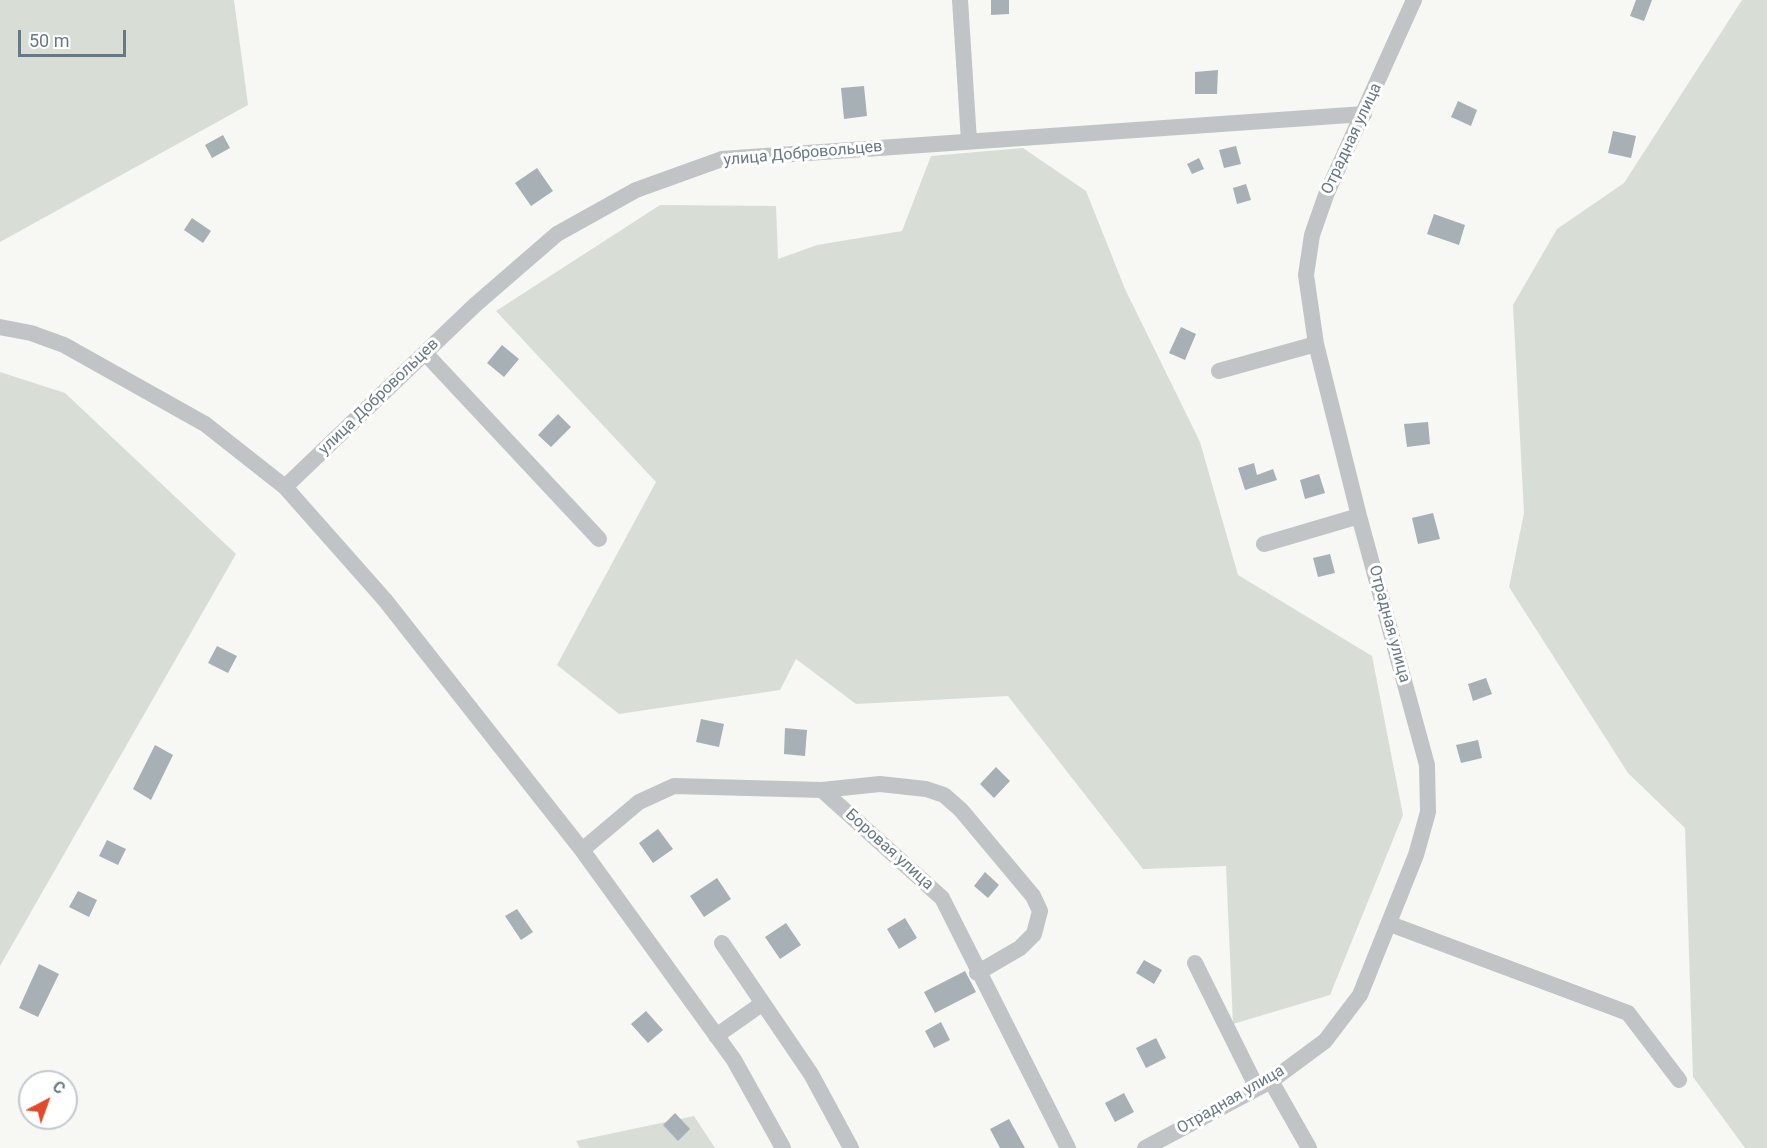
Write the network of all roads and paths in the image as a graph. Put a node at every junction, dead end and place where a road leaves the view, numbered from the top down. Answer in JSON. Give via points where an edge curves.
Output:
{"nodes":[{"id":1,"x":960,"y":0,"type":"edge"},
{"id":2,"x":1414,"y":0,"type":"edge"},
{"id":3,"x":1364,"y":114,"type":"junction"},
{"id":4,"x":969,"y":141,"type":"junction"},
{"id":5,"x":0,"y":327,"type":"edge"},
{"id":6,"x":1316,"y":344,"type":"junction"},
{"id":7,"x":425,"y":353,"type":"junction"},
{"id":8,"x":1219,"y":371,"type":"dead end"},
{"id":9,"x":285,"y":487,"type":"junction"},
{"id":10,"x":1359,"y":516,"type":"junction"},
{"id":11,"x":599,"y":538,"type":"dead end"},
{"id":12,"x":1264,"y":544,"type":"dead end"},
{"id":13,"x":822,"y":790,"type":"junction"},
{"id":14,"x":582,"y":850,"type":"junction"},
{"id":15,"x":1390,"y":924,"type":"junction"},
{"id":16,"x":722,"y":943,"type":"dead end"},
{"id":17,"x":1195,"y":963,"type":"dead end"},
{"id":18,"x":977,"y":973,"type":"junction"},
{"id":19,"x":763,"y":1003,"type":"junction"},
{"id":20,"x":716,"y":1036,"type":"junction"},
{"id":21,"x":1679,"y":1080,"type":"dead end"},
{"id":22,"x":1264,"y":1084,"type":"junction"},
{"id":23,"x":783,"y":1148,"type":"edge"},
{"id":24,"x":851,"y":1148,"type":"edge"},
{"id":25,"x":1068,"y":1148,"type":"edge"},
{"id":26,"x":1145,"y":1148,"type":"edge"},
{"id":27,"x":1309,"y":1148,"type":"edge"}],
"edges":[{"from":1,"to":4,"type":"street"},
{"from":2,"to":3,"type":"street","name":"Отрадная улица"},
{"from":3,"to":4,"type":"street","name":"улица Добровольцев"},
{"from":3,"to":6,"type":"street","name":"Отрадная улица","via":[[1312,235],[1306,275]]},
{"from":4,"to":7,"type":"street","name":"улица Добровольцев","via":[[723,159],[636,190],[557,234]]},
{"from":5,"to":9,"type":"street","via":[[64,345],[205,424]]},
{"from":6,"to":8,"type":"street"},
{"from":6,"to":10,"type":"street","name":"Отрадная улица"},
{"from":7,"to":9,"type":"street","name":"улица Добровольцев"},
{"from":7,"to":11,"type":"street"},
{"from":9,"to":14,"type":"street","via":[[385,600]]},
{"from":10,"to":12,"type":"street"},
{"from":10,"to":15,"type":"street","name":"Отрадная улица","via":[[1427,765],[1428,812]]},
{"from":13,"to":14,"type":"street","via":[[674,786],[639,802]]},
{"from":13,"to":18,"type":"street","name":"Боровая улица","via":[[942,898]]},
{"from":13,"to":18,"type":"street","via":[[880,784],[926,789],[944,795],[961,810],[1033,896],[1040,911],[1034,934],[1020,948]]},
{"from":14,"to":20,"type":"street"},
{"from":15,"to":21,"type":"street","via":[[1628,1013]]},
{"from":15,"to":22,"type":"street","name":"Отрадная улица","via":[[1360,995],[1325,1041]]},
{"from":16,"to":19,"type":"street"},
{"from":17,"to":22,"type":"street"},
{"from":18,"to":25,"type":"street","name":"Боровая улица"},
{"from":19,"to":20,"type":"street"},
{"from":19,"to":24,"type":"street","via":[[811,1074]]},
{"from":20,"to":23,"type":"street","via":[[735,1060]]},
{"from":22,"to":26,"type":"street","name":"Отрадная улица"},
{"from":22,"to":27,"type":"street"}]}
